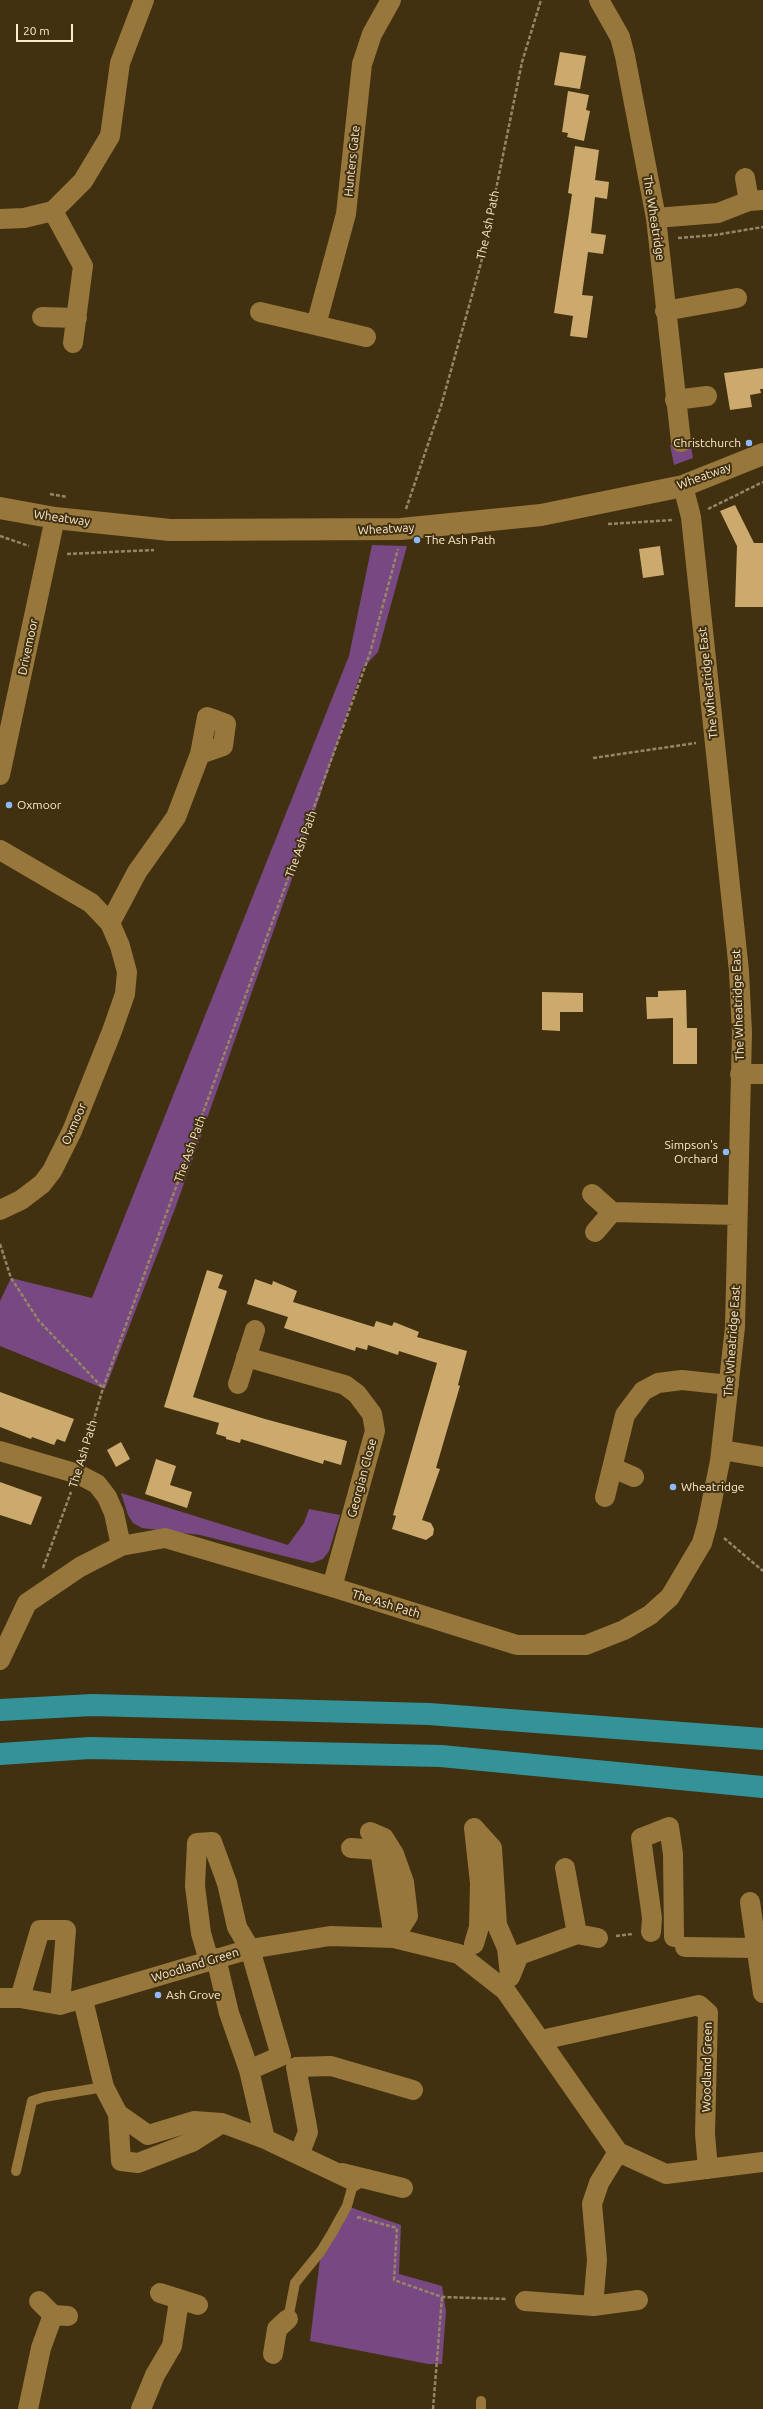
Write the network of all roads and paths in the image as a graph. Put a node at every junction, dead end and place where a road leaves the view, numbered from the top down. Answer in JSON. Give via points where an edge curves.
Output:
{"nodes":[{"id":1,"x":144,"y":0,"type":"edge"},
{"id":2,"x":391,"y":0,"type":"edge"},
{"id":3,"x":541,"y":0,"type":"edge"},
{"id":4,"x":604,"y":2,"type":"edge"},
{"id":5,"x":745,"y":178,"type":"dead end"},
{"id":6,"x":756,"y":200,"type":"edge"},
{"id":7,"x":53,"y":211,"type":"junction"},
{"id":8,"x":656,"y":218,"type":"junction"},
{"id":9,"x":0,"y":219,"type":"edge"},
{"id":10,"x":737,"y":298,"type":"dead end"},
{"id":11,"x":665,"y":311,"type":"junction"},
{"id":12,"x":260,"y":312,"type":"dead end"},
{"id":13,"x":42,"y":318,"type":"dead end"},
{"id":14,"x":77,"y":318,"type":"junction"},
{"id":15,"x":316,"y":324,"type":"junction"},
{"id":16,"x":366,"y":337,"type":"dead end"},
{"id":17,"x":73,"y":344,"type":"dead end"},
{"id":18,"x":707,"y":396,"type":"dead end"},
{"id":19,"x":675,"y":400,"type":"junction"},
{"id":20,"x":681,"y":442,"type":"dead end"},
{"id":21,"x":763,"y":454,"type":"edge"},
{"id":22,"x":763,"y":482,"type":"edge"},
{"id":23,"x":683,"y":486,"type":"junction"},
{"id":24,"x":42,"y":493,"type":"dead end"},
{"id":25,"x":70,"y":497,"type":"dead end"},
{"id":26,"x":0,"y":508,"type":"edge"},
{"id":27,"x":55,"y":518,"type":"junction"},
{"id":28,"x":406,"y":518,"type":"junction"},
{"id":29,"x":691,"y":518,"type":"junction"},
{"id":30,"x":714,"y":740,"type":"junction"},
{"id":31,"x":200,"y":754,"type":"dead end"},
{"id":32,"x":593,"y":758,"type":"dead end"},
{"id":33,"x":0,"y":775,"type":"edge"},
{"id":34,"x":0,"y":850,"type":"edge"},
{"id":35,"x":110,"y":923,"type":"junction"},
{"id":36,"x":740,"y":1074,"type":"junction"},
{"id":37,"x":763,"y":1074,"type":"edge"},
{"id":38,"x":592,"y":1194,"type":"dead end"},
{"id":39,"x":0,"y":1210,"type":"edge"},
{"id":40,"x":612,"y":1212,"type":"junction"},
{"id":41,"x":737,"y":1215,"type":"junction"},
{"id":42,"x":595,"y":1232,"type":"dead end"},
{"id":43,"x":0,"y":1244,"type":"edge"},
{"id":44,"x":254,"y":1330,"type":"dead end"},
{"id":45,"x":246,"y":1357,"type":"junction"},
{"id":46,"x":238,"y":1384,"type":"dead end"},
{"id":47,"x":729,"y":1385,"type":"junction"},
{"id":48,"x":103,"y":1388,"type":"junction"},
{"id":49,"x":722,"y":1450,"type":"junction"},
{"id":50,"x":0,"y":1451,"type":"edge"},
{"id":51,"x":763,"y":1457,"type":"edge"},
{"id":52,"x":613,"y":1468,"type":"junction"},
{"id":53,"x":78,"y":1474,"type":"junction"},
{"id":54,"x":634,"y":1477,"type":"dead end"},
{"id":55,"x":605,"y":1497,"type":"dead end"},
{"id":56,"x":707,"y":1526,"type":"junction"},
{"id":57,"x":121,"y":1546,"type":"junction"},
{"id":58,"x":42,"y":1569,"type":"dead end"},
{"id":59,"x":763,"y":1571,"type":"edge"},
{"id":60,"x":332,"y":1587,"type":"junction"},
{"id":61,"x":0,"y":1660,"type":"edge"},
{"id":62,"x":0,"y":1710,"type":"edge"},
{"id":63,"x":763,"y":1739,"type":"edge"},
{"id":64,"x":0,"y":1754,"type":"edge"},
{"id":65,"x":763,"y":1787,"type":"edge"},
{"id":66,"x":370,"y":1832,"type":"dead end"},
{"id":67,"x":351,"y":1848,"type":"dead end"},
{"id":68,"x":565,"y":1868,"type":"dead end"},
{"id":69,"x":750,"y":1902,"type":"dead end"},
{"id":70,"x":651,"y":1932,"type":"dead end"},
{"id":71,"x":577,"y":1934,"type":"junction"},
{"id":72,"x":394,"y":1938,"type":"junction"},
{"id":73,"x":598,"y":1938,"type":"dead end"},
{"id":74,"x":756,"y":1948,"type":"junction"},
{"id":75,"x":250,"y":1949,"type":"junction"},
{"id":76,"x":466,"y":1949,"type":"junction"},
{"id":77,"x":513,"y":1951,"type":"junction"},
{"id":78,"x":213,"y":1959,"type":"junction"},
{"id":79,"x":508,"y":1982,"type":"junction"},
{"id":80,"x":763,"y":1993,"type":"edge"},
{"id":81,"x":6,"y":2000,"type":"edge"},
{"id":82,"x":83,"y":2000,"type":"junction"},
{"id":83,"x":60,"y":2005,"type":"junction"},
{"id":84,"x":546,"y":2038,"type":"dead end"},
{"id":85,"x":249,"y":2070,"type":"junction"},
{"id":86,"x":104,"y":2086,"type":"junction"},
{"id":87,"x":413,"y":2090,"type":"dead end"},
{"id":88,"x":118,"y":2114,"type":"junction"},
{"id":89,"x":222,"y":2123,"type":"junction"},
{"id":90,"x":265,"y":2139,"type":"junction"},
{"id":91,"x":618,"y":2152,"type":"junction"},
{"id":92,"x":299,"y":2155,"type":"junction"},
{"id":93,"x":763,"y":2162,"type":"edge"},
{"id":94,"x":708,"y":2169,"type":"junction"},
{"id":95,"x":16,"y":2171,"type":"dead end"},
{"id":96,"x":336,"y":2172,"type":"junction"},
{"id":97,"x":354,"y":2181,"type":"joint"},
{"id":98,"x":403,"y":2188,"type":"dead end"},
{"id":99,"x":343,"y":2214,"type":"junction"},
{"id":100,"x":160,"y":2293,"type":"dead end"},
{"id":101,"x":442,"y":2297,"type":"junction"},
{"id":102,"x":39,"y":2300,"type":"dead end"},
{"id":103,"x":638,"y":2300,"type":"dead end"},
{"id":104,"x":525,"y":2301,"type":"joint"},
{"id":105,"x":593,"y":2306,"type":"junction"},
{"id":106,"x":288,"y":2319,"type":"joint"},
{"id":107,"x":273,"y":2354,"type":"dead end"},
{"id":108,"x":28,"y":2409,"type":"edge"},
{"id":109,"x":140,"y":2409,"type":"edge"},
{"id":110,"x":433,"y":2409,"type":"edge"}],
"edges":[{"from":1,"to":7,"type":"street","via":[[120,63],[110,136],[83,181]]},
{"from":2,"to":15,"type":"street","name":"Hunters Gate","via":[[372,34],[362,64],[346,214]]},
{"from":3,"to":28,"type":"path","name":"The Ash Path","via":[[522,62],[481,263]]},
{"from":4,"to":8,"type":"street","name":"The Wheatridge","via":[[620,37],[625,56]]},
{"from":5,"to":6,"type":"street"},
{"from":6,"to":8,"type":"street","via":[[718,213]]},
{"from":7,"to":9,"type":"street","via":[[24,218]]},
{"from":7,"to":14,"type":"street","via":[[82,266]]},
{"from":8,"to":11,"type":"street","name":"The Wheatridge"},
{"from":10,"to":11,"type":"street"},
{"from":11,"to":19,"type":"street","name":"The Wheatridge"},
{"from":12,"to":15,"type":"street"},
{"from":13,"to":14,"type":"street"},
{"from":14,"to":17,"type":"street"},
{"from":15,"to":16,"type":"street"},
{"from":18,"to":19,"type":"street"},
{"from":19,"to":20,"type":"street","name":"The Wheatridge"},
{"from":21,"to":23,"type":"street","name":"Wheatway"},
{"from":22,"to":29,"type":"path"},
{"from":23,"to":28,"type":"street","name":"Wheatway","via":[[541,515]]},
{"from":23,"to":29,"type":"street","name":"The Wheatridge East"},
{"from":24,"to":25,"type":"path"},
{"from":26,"to":27,"type":"street","name":"Wheatway"},
{"from":27,"to":28,"type":"street","name":"Wheatway","via":[[170,530]]},
{"from":27,"to":33,"type":"street","name":"Drivemoor"},
{"from":28,"to":48,"type":"path","name":"The Ash Path","via":[[370,653]]},
{"from":29,"to":30,"type":"street","name":"The Wheatridge East"},
{"from":30,"to":32,"type":"path"},
{"from":30,"to":36,"type":"street","name":"The Wheatridge East","via":[[740,971]]},
{"from":31,"to":35,"type":"street","via":[[176,817],[136,872]]},
{"from":34,"to":35,"type":"street","name":"Oxmoor","via":[[91,903]]},
{"from":35,"to":39,"type":"street","name":"Oxmoor","via":[[127,972],[126,994],[112,1031],[72,1131],[52,1171],[42,1184],[21,1200]]},
{"from":36,"to":37,"type":"street"},
{"from":36,"to":41,"type":"street","name":"The Wheatridge East"},
{"from":38,"to":40,"type":"street"},
{"from":40,"to":41,"type":"street"},
{"from":40,"to":42,"type":"street"},
{"from":41,"to":47,"type":"street","name":"The Wheatridge East","via":[[735,1327]]},
{"from":43,"to":48,"type":"path","via":[[11,1278],[39,1321]]},
{"from":44,"to":45,"type":"street"},
{"from":45,"to":46,"type":"street"},
{"from":45,"to":60,"type":"street","name":"Georgian Close","via":[[345,1385],[357,1394],[372,1414],[375,1431]]},
{"from":47,"to":49,"type":"street","name":"The Wheatridge East"},
{"from":47,"to":52,"type":"street","via":[[682,1380],[658,1383],[643,1391],[626,1415]]},
{"from":48,"to":53,"type":"path","name":"The Ash Path"},
{"from":49,"to":51,"type":"street"},
{"from":49,"to":56,"type":"street","name":"The Wheatridge East"},
{"from":50,"to":53,"type":"street"},
{"from":52,"to":54,"type":"street"},
{"from":52,"to":55,"type":"street"},
{"from":53,"to":57,"type":"street","via":[[96,1484],[107,1497],[114,1513]]},
{"from":53,"to":58,"type":"path","name":"The Ash Path"},
{"from":56,"to":59,"type":"path"},
{"from":56,"to":60,"type":"street","name":"The Ash Path","via":[[702,1543],[670,1597],[650,1615],[624,1630],[586,1645],[517,1645]]},
{"from":57,"to":60,"type":"street","name":"The Ash Path","via":[[165,1538]]},
{"from":57,"to":61,"type":"street","name":"The Ash Path","via":[[80,1567],[27,1603]]},
{"from":62,"to":63,"type":"highway","via":[[92,1705],[429,1714]]},
{"from":64,"to":65,"type":"highway","via":[[90,1748],[441,1756]]},
{"from":66,"to":72,"type":"street","via":[[384,1838],[394,1854],[404,1882],[408,1916]]},
{"from":67,"to":72,"type":"street","via":[[380,1850]]},
{"from":68,"to":71,"type":"street"},
{"from":69,"to":74,"type":"street"},
{"from":70,"to":74,"type":"street","via":[[652,1918],[642,1838],[669,1827],[679,1942]]},
{"from":71,"to":73,"type":"street"},
{"from":71,"to":77,"type":"street"},
{"from":72,"to":75,"type":"street","name":"Woodland Green","via":[[330,1936]]},
{"from":72,"to":76,"type":"street","name":"Woodland Green"},
{"from":74,"to":80,"type":"street"},
{"from":75,"to":78,"type":"street","name":"Woodland Green"},
{"from":75,"to":78,"type":"street","via":[[237,1927],[227,1883],[212,1842],[197,1843],[195,1886],[201,1933]]},
{"from":75,"to":85,"type":"street","via":[[280,2056]]},
{"from":76,"to":77,"type":"street"},
{"from":76,"to":77,"type":"street","via":[[479,1927],[480,1883],[474,1828],[492,1848],[497,1925]]},
{"from":76,"to":79,"type":"street","name":"Woodland Green"},
{"from":77,"to":79,"type":"street"},
{"from":78,"to":82,"type":"street","name":"Woodland Green"},
{"from":78,"to":85,"type":"street"},
{"from":79,"to":91,"type":"street","name":"Woodland Green"},
{"from":81,"to":83,"type":"street","name":"Woodland Green"},
{"from":81,"to":83,"type":"street","via":[[40,1930],[66,1930]]},
{"from":82,"to":83,"type":"street","name":"Woodland Green"},
{"from":82,"to":86,"type":"street"},
{"from":84,"to":94,"type":"street","name":"Woodland Green","via":[[699,2005],[708,2013],[705,2134]]},
{"from":85,"to":90,"type":"street"},
{"from":86,"to":88,"type":"street"},
{"from":86,"to":95,"type":"lane","via":[[44,2097],[32,2102]]},
{"from":87,"to":92,"type":"street","via":[[331,2066],[296,2067],[308,2132]]},
{"from":88,"to":89,"type":"street","via":[[148,2135],[194,2121]]},
{"from":88,"to":89,"type":"street","via":[[121,2161],[138,2163],[192,2142]]},
{"from":89,"to":90,"type":"street"},
{"from":90,"to":92,"type":"street"},
{"from":91,"to":94,"type":"street","via":[[666,2174]]},
{"from":91,"to":105,"type":"street","via":[[599,2183],[592,2204],[597,2260]]},
{"from":92,"to":96,"type":"street"},
{"from":93,"to":94,"type":"street"},
{"from":96,"to":97,"type":"street"},
{"from":96,"to":98,"type":"street"},
{"from":97,"to":99,"type":"lane"},
{"from":99,"to":101,"type":"path","via":[[397,2228],[394,2280]]},
{"from":99,"to":106,"type":"lane","via":[[321,2251],[295,2283]]},
{"from":100,"to":109,"type":"street","via":[[188,2303],[172,2346],[155,2375]]},
{"from":101,"to":104,"type":"path"},
{"from":101,"to":110,"type":"path"},
{"from":102,"to":108,"type":"street","via":[[60,2315],[41,2348]]},
{"from":103,"to":105,"type":"street"},
{"from":104,"to":105,"type":"street"},
{"from":106,"to":107,"type":"street","via":[[277,2330]]}]}
